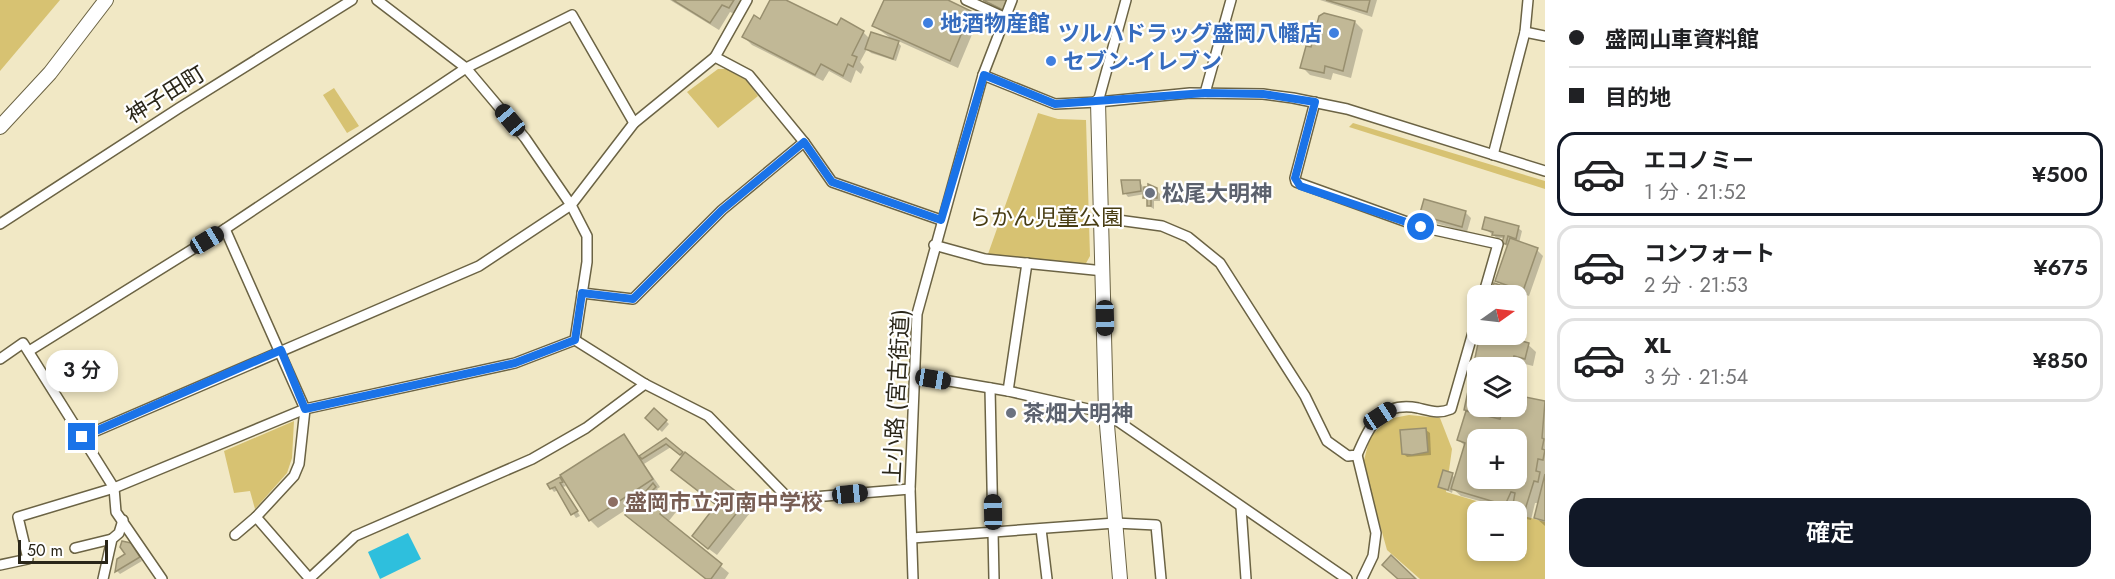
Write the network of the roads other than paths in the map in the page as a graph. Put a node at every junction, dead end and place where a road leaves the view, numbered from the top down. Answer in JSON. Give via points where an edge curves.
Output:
{"nodes":[{"id":1,"x":106,"y":0,"type":"edge"},
{"id":2,"x":352,"y":0,"type":"edge"},
{"id":3,"x":377,"y":0,"type":"edge"},
{"id":4,"x":747,"y":0,"type":"edge"},
{"id":5,"x":966,"y":0,"type":"edge"},
{"id":6,"x":1012,"y":0,"type":"edge"},
{"id":7,"x":1126,"y":0,"type":"edge"},
{"id":8,"x":1231,"y":0,"type":"edge"},
{"id":9,"x":1528,"y":0,"type":"edge"},
{"id":10,"x":1004,"y":17,"type":"junction"},
{"id":11,"x":1525,"y":32,"type":"junction"},
{"id":12,"x":1545,"y":36,"type":"edge"},
{"id":13,"x":715,"y":57,"type":"junction"},
{"id":14,"x":466,"y":68,"type":"junction"},
{"id":15,"x":984,"y":75,"type":"junction"},
{"id":16,"x":1205,"y":93,"type":"junction"},
{"id":17,"x":1098,"y":102,"type":"junction"},
{"id":18,"x":1315,"y":102,"type":"junction"},
{"id":19,"x":634,"y":123,"type":"junction"},
{"id":20,"x":0,"y":127,"type":"edge"},
{"id":21,"x":804,"y":142,"type":"junction"},
{"id":22,"x":1493,"y":155,"type":"junction"},
{"id":23,"x":1545,"y":171,"type":"edge"},
{"id":24,"x":571,"y":205,"type":"junction"},
{"id":25,"x":1103,"y":218,"type":"junction"},
{"id":26,"x":941,"y":220,"type":"junction"},
{"id":27,"x":0,"y":224,"type":"edge"},
{"id":28,"x":225,"y":229,"type":"junction"},
{"id":29,"x":934,"y":245,"type":"junction"},
{"id":30,"x":1027,"y":263,"type":"junction"},
{"id":31,"x":1104,"y":271,"type":"junction"},
{"id":32,"x":1486,"y":285,"type":"edge"},
{"id":33,"x":582,"y":293,"type":"junction"},
{"id":34,"x":575,"y":340,"type":"junction"},
{"id":35,"x":1469,"y":345,"type":"edge"},
{"id":36,"x":281,"y":350,"type":"junction"},
{"id":37,"x":28,"y":351,"type":"junction"},
{"id":38,"x":0,"y":359,"type":"edge"},
{"id":39,"x":914,"y":375,"type":"junction"},
{"id":40,"x":645,"y":384,"type":"junction"},
{"id":41,"x":990,"y":388,"type":"junction"},
{"id":42,"x":1008,"y":391,"type":"junction"},
{"id":43,"x":305,"y":409,"type":"junction"},
{"id":44,"x":1106,"y":413,"type":"junction"},
{"id":45,"x":82,"y":437,"type":"junction"},
{"id":46,"x":1357,"y":455,"type":"junction"},
{"id":47,"x":114,"y":488,"type":"junction"},
{"id":48,"x":910,"y":489,"type":"junction"},
{"id":49,"x":1241,"y":507,"type":"junction"},
{"id":50,"x":256,"y":517,"type":"junction"},
{"id":51,"x":123,"y":520,"type":"junction"},
{"id":52,"x":1115,"y":523,"type":"junction"},
{"id":53,"x":1041,"y":530,"type":"junction"},
{"id":54,"x":993,"y":532,"type":"junction"},
{"id":55,"x":235,"y":534,"type":"dead end"},
{"id":56,"x":912,"y":538,"type":"junction"},
{"id":57,"x":112,"y":539,"type":"junction"},
{"id":58,"x":75,"y":548,"type":"dead end"},
{"id":59,"x":0,"y":565,"type":"edge"},
{"id":60,"x":103,"y":579,"type":"edge"},
{"id":61,"x":162,"y":579,"type":"edge"},
{"id":62,"x":309,"y":579,"type":"edge"},
{"id":63,"x":913,"y":579,"type":"edge"},
{"id":64,"x":994,"y":579,"type":"edge"},
{"id":65,"x":1047,"y":579,"type":"edge"},
{"id":66,"x":1120,"y":579,"type":"edge"},
{"id":67,"x":1161,"y":579,"type":"edge"},
{"id":68,"x":1246,"y":579,"type":"edge"},
{"id":69,"x":1347,"y":579,"type":"edge"},
{"id":70,"x":1362,"y":579,"type":"edge"}],
"edges":[{"from":1,"to":20,"type":"street","via":[[50,73]]},
{"from":2,"to":27,"type":"street","name":"神子田町"},
{"from":3,"to":14,"type":"street"},
{"from":4,"to":13,"type":"street"},
{"from":5,"to":10,"type":"street"},
{"from":6,"to":10,"type":"street","name":"上小路 (宮古街道)"},
{"from":7,"to":17,"type":"street"},
{"from":8,"to":16,"type":"street"},
{"from":9,"to":11,"type":"street"},
{"from":10,"to":15,"type":"street","name":"上小路 (宮古街道)"},
{"from":11,"to":12,"type":"street"},
{"from":11,"to":22,"type":"street"},
{"from":13,"to":19,"type":"street"},
{"from":13,"to":21,"type":"street","via":[[749,75]]},
{"from":14,"to":19,"type":"street","via":[[572,15]]},
{"from":14,"to":24,"type":"street","via":[[525,138]]},
{"from":14,"to":28,"type":"street"},
{"from":15,"to":17,"type":"street","via":[[1055,104]]},
{"from":15,"to":26,"type":"street","name":"上小路 (宮古街道)"},
{"from":16,"to":17,"type":"street"},
{"from":16,"to":18,"type":"street","via":[[1263,94]]},
{"from":17,"to":25,"type":"street"},
{"from":18,"to":22,"type":"street"},
{"from":18,"to":32,"type":"street","via":[[1296,182],[1421,227],[1498,244]]},
{"from":19,"to":24,"type":"street"},
{"from":21,"to":26,"type":"street","via":[[832,182]]},
{"from":21,"to":33,"type":"street","via":[[722,210],[633,299]]},
{"from":22,"to":23,"type":"street"},
{"from":24,"to":33,"type":"street","via":[[586,236]]},
{"from":24,"to":36,"type":"street","via":[[479,266]]},
{"from":25,"to":31,"type":"street"},
{"from":25,"to":46,"type":"street","via":[[1162,226],[1188,237],[1220,263],[1305,396],[1327,441],[1348,456]]},
{"from":26,"to":29,"type":"street","name":"上小路 (宮古街道)"},
{"from":28,"to":36,"type":"street"},
{"from":28,"to":37,"type":"street"},
{"from":29,"to":30,"type":"street","via":[[985,259]]},
{"from":29,"to":39,"type":"street","name":"上小路 (宮古街道)","via":[[917,314]]},
{"from":30,"to":31,"type":"street"},
{"from":30,"to":42,"type":"street"},
{"from":31,"to":44,"type":"street"},
{"from":33,"to":34,"type":"street"},
{"from":34,"to":40,"type":"street"},
{"from":34,"to":43,"type":"street","via":[[515,363]]},
{"from":35,"to":46,"type":"street","via":[[1451,409],[1441,413],[1404,405],[1393,407],[1366,434]]},
{"from":36,"to":43,"type":"street"},
{"from":36,"to":45,"type":"street"},
{"from":37,"to":38,"type":"street","via":[[23,344]]},
{"from":37,"to":45,"type":"street"},
{"from":39,"to":41,"type":"street"},
{"from":39,"to":48,"type":"street","name":"上小路 (宮古街道)"},
{"from":40,"to":48,"type":"street","via":[[708,416],[789,499]]},
{"from":40,"to":62,"type":"street","via":[[586,428],[532,459],[355,537]]},
{"from":41,"to":42,"type":"street"},
{"from":41,"to":54,"type":"street"},
{"from":42,"to":44,"type":"street"},
{"from":43,"to":47,"type":"street"},
{"from":43,"to":50,"type":"street","via":[[294,476]]},
{"from":44,"to":49,"type":"street"},
{"from":44,"to":52,"type":"street"},
{"from":45,"to":47,"type":"street"},
{"from":46,"to":70,"type":"street","via":[[1376,533],[1373,556]]},
{"from":47,"to":51,"type":"street","via":[[116,512]]},
{"from":47,"to":59,"type":"street","via":[[18,517],[28,559]]},
{"from":48,"to":56,"type":"street","name":"上小路 (宮古街道)"},
{"from":49,"to":68,"type":"street"},
{"from":49,"to":69,"type":"street"},
{"from":50,"to":55,"type":"street"},
{"from":50,"to":62,"type":"street"},
{"from":51,"to":57,"type":"street"},
{"from":51,"to":61,"type":"street"},
{"from":52,"to":53,"type":"street"},
{"from":52,"to":66,"type":"street"},
{"from":52,"to":67,"type":"street","via":[[1156,525]]},
{"from":53,"to":54,"type":"street"},
{"from":53,"to":65,"type":"street"},
{"from":54,"to":56,"type":"street"},
{"from":54,"to":64,"type":"street"},
{"from":56,"to":63,"type":"street","name":"上小路 (宮古街道)"},
{"from":57,"to":58,"type":"street"},
{"from":57,"to":60,"type":"street"}]}
